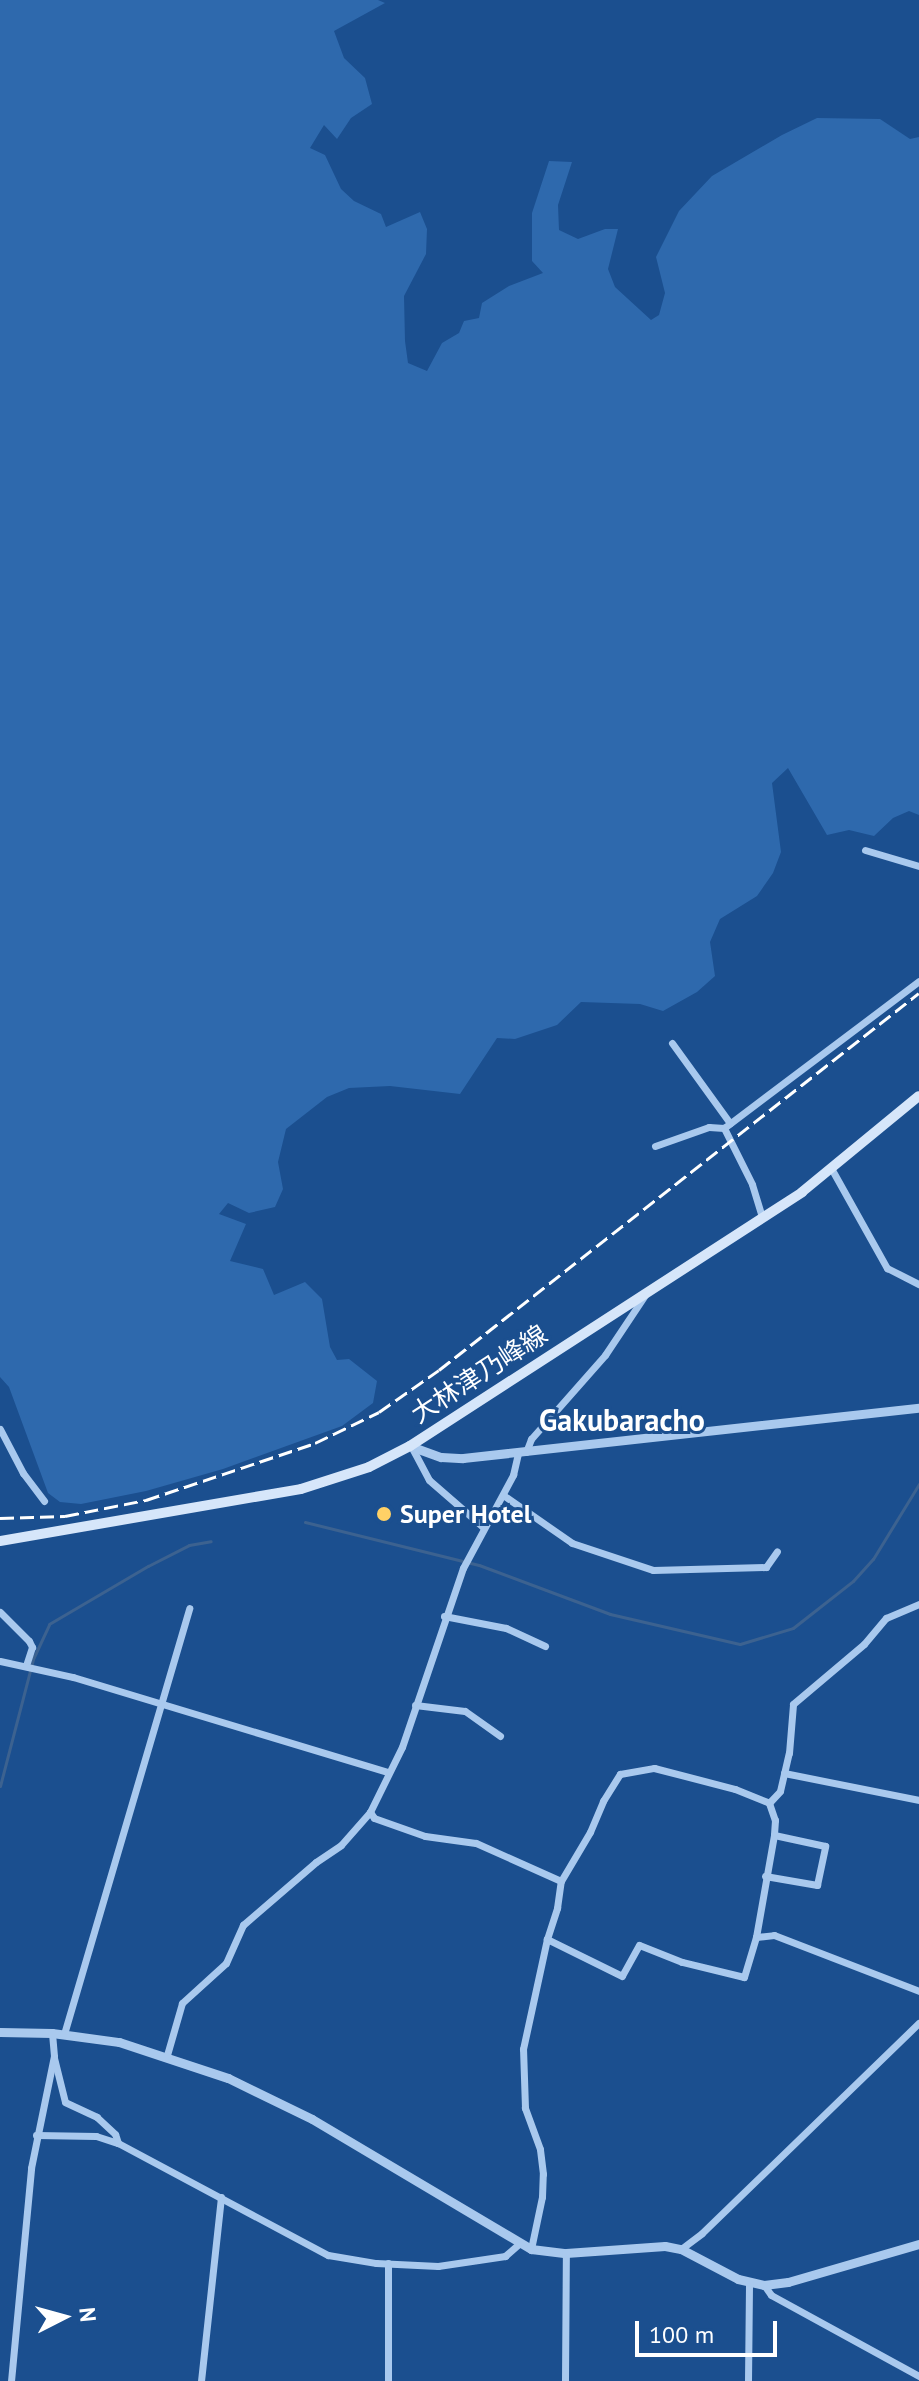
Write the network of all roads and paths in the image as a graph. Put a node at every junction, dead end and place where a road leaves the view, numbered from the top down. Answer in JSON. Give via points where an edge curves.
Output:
{"nodes":[{"id":1,"x":865,"y":850,"type":"dead end"},
{"id":2,"x":919,"y":866,"type":"edge"},
{"id":3,"x":919,"y":981,"type":"edge"},
{"id":4,"x":672,"y":1043,"type":"dead end"},
{"id":5,"x":919,"y":1096,"type":"edge"},
{"id":6,"x":727,"y":1126,"type":"junction"},
{"id":7,"x":655,"y":1146,"type":"dead end"},
{"id":8,"x":831,"y":1168,"type":"junction"},
{"id":9,"x":762,"y":1217,"type":"junction"},
{"id":10,"x":919,"y":1284,"type":"edge"},
{"id":11,"x":648,"y":1291,"type":"junction"},
{"id":12,"x":919,"y":1408,"type":"edge"},
{"id":13,"x":0,"y":1429,"type":"edge"},
{"id":14,"x":410,"y":1446,"type":"junction"},
{"id":15,"x":522,"y":1453,"type":"junction"},
{"id":16,"x":503,"y":1495,"type":"junction"},
{"id":17,"x":44,"y":1501,"type":"dead end"},
{"id":18,"x":483,"y":1527,"type":"junction"},
{"id":19,"x":0,"y":1541,"type":"edge"},
{"id":20,"x":777,"y":1551,"type":"dead end"},
{"id":21,"x":919,"y":1604,"type":"edge"},
{"id":22,"x":189,"y":1608,"type":"dead end"},
{"id":23,"x":0,"y":1612,"type":"edge"},
{"id":24,"x":444,"y":1616,"type":"junction"},
{"id":25,"x":545,"y":1646,"type":"dead end"},
{"id":26,"x":0,"y":1661,"type":"edge"},
{"id":27,"x":29,"y":1666,"type":"junction"},
{"id":28,"x":161,"y":1704,"type":"junction"},
{"id":29,"x":415,"y":1705,"type":"junction"},
{"id":30,"x":500,"y":1736,"type":"dead end"},
{"id":31,"x":388,"y":1772,"type":"junction"},
{"id":32,"x":784,"y":1773,"type":"junction"},
{"id":33,"x":919,"y":1800,"type":"edge"},
{"id":34,"x":769,"y":1803,"type":"junction"},
{"id":35,"x":370,"y":1812,"type":"junction"},
{"id":36,"x":774,"y":1835,"type":"junction"},
{"id":37,"x":765,"y":1876,"type":"junction"},
{"id":38,"x":561,"y":1881,"type":"junction"},
{"id":39,"x":756,"y":1937,"type":"junction"},
{"id":40,"x":547,"y":1939,"type":"junction"},
{"id":41,"x":919,"y":1991,"type":"edge"},
{"id":42,"x":919,"y":2023,"type":"edge"},
{"id":43,"x":0,"y":2032,"type":"edge"},
{"id":44,"x":52,"y":2033,"type":"junction"},
{"id":45,"x":64,"y":2034,"type":"junction"},
{"id":46,"x":167,"y":2055,"type":"junction"},
{"id":47,"x":54,"y":2056,"type":"junction"},
{"id":48,"x":36,"y":2135,"type":"junction"},
{"id":49,"x":118,"y":2143,"type":"junction"},
{"id":50,"x":221,"y":2197,"type":"junction"},
{"id":51,"x":519,"y":2244,"type":"junction"},
{"id":52,"x":919,"y":2244,"type":"edge"},
{"id":53,"x":531,"y":2249,"type":"junction"},
{"id":54,"x":681,"y":2249,"type":"junction"},
{"id":55,"x":566,"y":2253,"type":"junction"},
{"id":56,"x":388,"y":2263,"type":"junction"},
{"id":57,"x":749,"y":2282,"type":"junction"},
{"id":58,"x":764,"y":2285,"type":"junction"},
{"id":59,"x":919,"y":2376,"type":"edge"},
{"id":60,"x":11,"y":2381,"type":"edge"},
{"id":61,"x":201,"y":2381,"type":"edge"},
{"id":62,"x":388,"y":2381,"type":"edge"},
{"id":63,"x":565,"y":2381,"type":"edge"},
{"id":64,"x":748,"y":2381,"type":"edge"}],
"edges":[{"from":1,"to":2,"type":"street"},
{"from":3,"to":6,"type":"street"},
{"from":4,"to":6,"type":"street"},
{"from":5,"to":8,"type":"main road","name":"大林津乃峰線"},
{"from":6,"to":7,"type":"street"},
{"from":6,"to":9,"type":"street"},
{"from":8,"to":9,"type":"main road","name":"大林津乃峰線"},
{"from":8,"to":10,"type":"street","via":[[887,1268]]},
{"from":9,"to":11,"type":"main road","name":"大林津乃峰線"},
{"from":11,"to":14,"type":"main road","name":"大林津乃峰線"},
{"from":11,"to":15,"type":"street","via":[[605,1355]]},
{"from":12,"to":15,"type":"street"},
{"from":13,"to":17,"type":"street"},
{"from":14,"to":15,"type":"street","via":[[452,1458]]},
{"from":14,"to":18,"type":"street","via":[[429,1480]]},
{"from":14,"to":19,"type":"main road","name":"大林津乃峰線","via":[[348,1476],[301,1489]]},
{"from":15,"to":16,"type":"street"},
{"from":16,"to":18,"type":"street"},
{"from":16,"to":20,"type":"street","via":[[572,1543],[653,1570],[766,1567]]},
{"from":18,"to":24,"type":"street"},
{"from":21,"to":32,"type":"street","via":[[886,1618],[864,1644],[793,1704]]},
{"from":22,"to":28,"type":"street"},
{"from":23,"to":27,"type":"street","via":[[29,1641]]},
{"from":24,"to":25,"type":"street","via":[[506,1628]]},
{"from":24,"to":29,"type":"street"},
{"from":26,"to":27,"type":"street"},
{"from":27,"to":28,"type":"street"},
{"from":28,"to":31,"type":"street"},
{"from":28,"to":45,"type":"street"},
{"from":29,"to":30,"type":"street","via":[[465,1711]]},
{"from":29,"to":31,"type":"street"},
{"from":31,"to":35,"type":"street"},
{"from":32,"to":33,"type":"street"},
{"from":32,"to":34,"type":"street","via":[[780,1791]]},
{"from":34,"to":36,"type":"street"},
{"from":34,"to":38,"type":"street","via":[[654,1768],[620,1774]]},
{"from":35,"to":38,"type":"street","via":[[425,1836],[476,1843]]},
{"from":35,"to":46,"type":"street","via":[[341,1845],[243,1925],[226,1963],[182,2003]]},
{"from":36,"to":37,"type":"street"},
{"from":36,"to":37,"type":"street","via":[[825,1846],[817,1885]]},
{"from":37,"to":39,"type":"street"},
{"from":38,"to":40,"type":"street"},
{"from":39,"to":40,"type":"street","via":[[744,1977],[639,1945],[622,1976]]},
{"from":39,"to":41,"type":"street","via":[[774,1935]]},
{"from":40,"to":53,"type":"street","via":[[523,2049],[525,2108],[543,2174]]},
{"from":42,"to":54,"type":"street"},
{"from":43,"to":44,"type":"street"},
{"from":44,"to":45,"type":"street"},
{"from":44,"to":47,"type":"street"},
{"from":45,"to":46,"type":"street"},
{"from":46,"to":51,"type":"street","via":[[269,2095]]},
{"from":47,"to":48,"type":"street"},
{"from":47,"to":49,"type":"street","via":[[65,2102],[97,2117]]},
{"from":48,"to":49,"type":"street","via":[[96,2136]]},
{"from":48,"to":60,"type":"street"},
{"from":49,"to":50,"type":"street"},
{"from":50,"to":56,"type":"street","via":[[328,2255]]},
{"from":50,"to":61,"type":"street"},
{"from":51,"to":53,"type":"street"},
{"from":51,"to":56,"type":"street","via":[[505,2256],[487,2260],[424,2266]]},
{"from":52,"to":58,"type":"street"},
{"from":53,"to":55,"type":"street"},
{"from":54,"to":55,"type":"street"},
{"from":54,"to":57,"type":"street"},
{"from":55,"to":63,"type":"street"},
{"from":56,"to":62,"type":"street"},
{"from":57,"to":58,"type":"street"},
{"from":57,"to":64,"type":"street"},
{"from":58,"to":59,"type":"street","via":[[771,2295]]}]}
